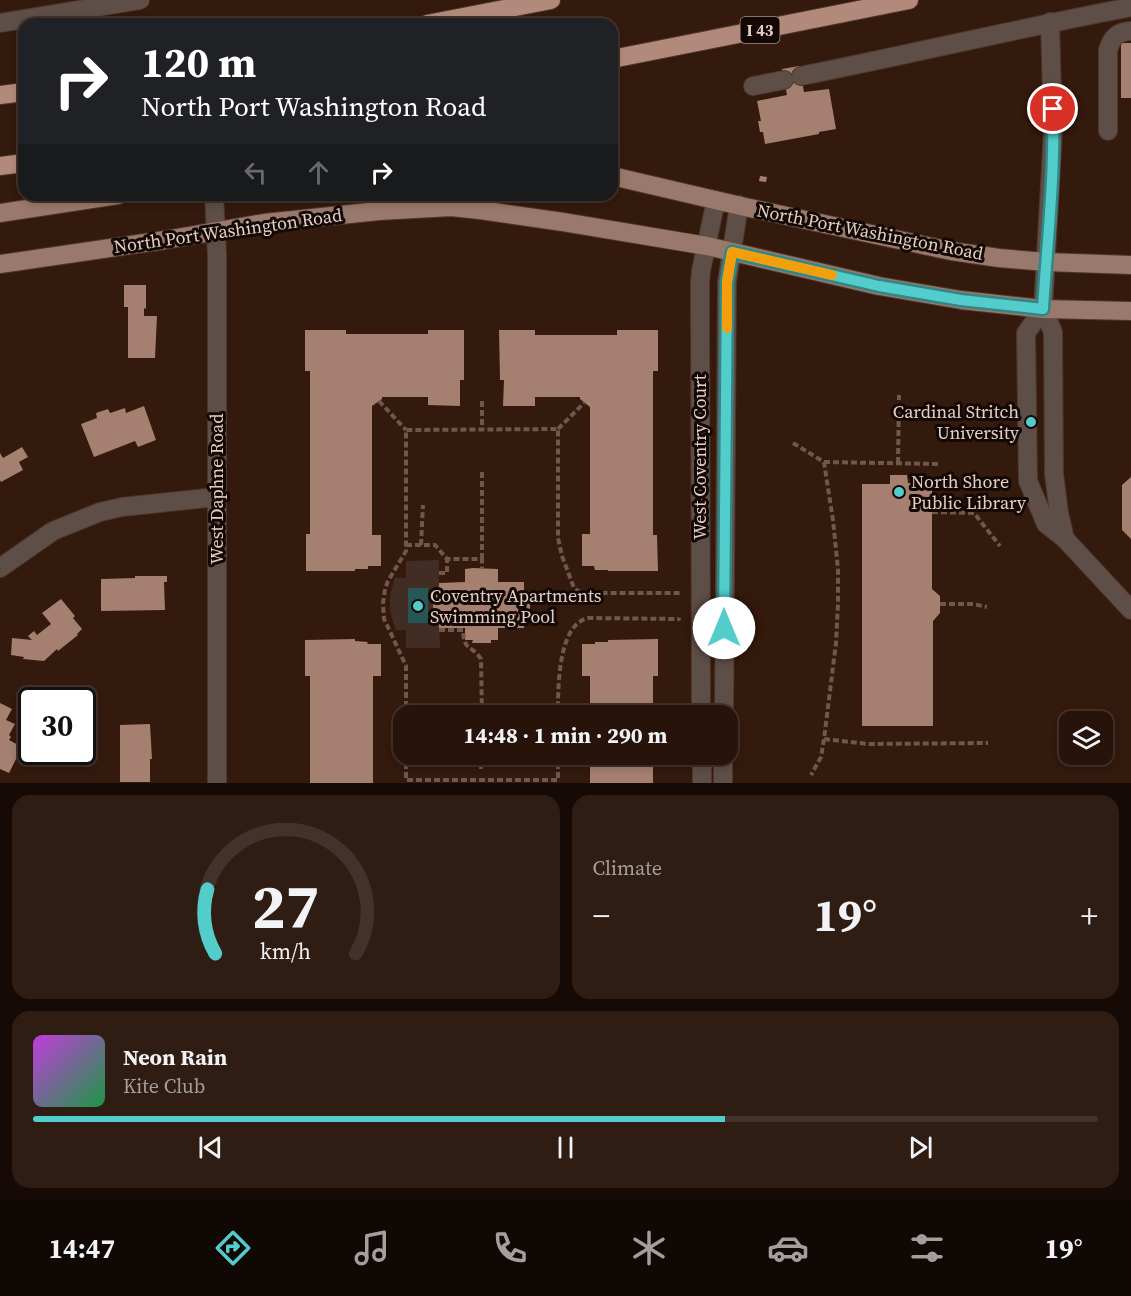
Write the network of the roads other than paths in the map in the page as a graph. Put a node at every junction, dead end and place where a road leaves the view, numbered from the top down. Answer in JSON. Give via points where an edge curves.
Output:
{"nodes":[{"id":1,"x":140,"y":0,"type":"edge"},
{"id":2,"x":551,"y":0,"type":"edge"},
{"id":3,"x":909,"y":0,"type":"edge"},
{"id":4,"x":1131,"y":7,"type":"edge"},
{"id":5,"x":30,"y":18,"type":"edge"},
{"id":6,"x":458,"y":18,"type":"edge"},
{"id":7,"x":18,"y":20,"type":"edge"},
{"id":8,"x":1050,"y":22,"type":"junction"},
{"id":9,"x":0,"y":23,"type":"edge"},
{"id":10,"x":1131,"y":31,"type":"edge"},
{"id":11,"x":618,"y":58,"type":"edge"},
{"id":12,"x":753,"y":86,"type":"dead end"},
{"id":13,"x":18,"y":93,"type":"edge"},
{"id":14,"x":0,"y":96,"type":"edge"},
{"id":15,"x":1108,"y":131,"type":"dead end"},
{"id":16,"x":18,"y":164,"type":"edge"},
{"id":17,"x":0,"y":166,"type":"edge"},
{"id":18,"x":618,"y":177,"type":"edge"},
{"id":19,"x":716,"y":200,"type":"junction"},
{"id":20,"x":79,"y":201,"type":"edge"},
{"id":21,"x":215,"y":201,"type":"edge"},
{"id":22,"x":739,"y":205,"type":"junction"},
{"id":23,"x":0,"y":213,"type":"edge"},
{"id":24,"x":217,"y":230,"type":"junction"},
{"id":25,"x":707,"y":246,"type":"junction"},
{"id":26,"x":732,"y":252,"type":"junction"},
{"id":27,"x":1046,"y":262,"type":"junction"},
{"id":28,"x":0,"y":264,"type":"edge"},
{"id":29,"x":1131,"y":264,"type":"edge"},
{"id":30,"x":1043,"y":309,"type":"junction"},
{"id":31,"x":1131,"y":311,"type":"edge"},
{"id":32,"x":216,"y":497,"type":"junction"},
{"id":33,"x":1065,"y":539,"type":"junction"},
{"id":34,"x":0,"y":568,"type":"edge"},
{"id":35,"x":1131,"y":610,"type":"edge"},
{"id":36,"x":701,"y":705,"type":"edge"},
{"id":37,"x":724,"y":705,"type":"edge"},
{"id":38,"x":702,"y":765,"type":"edge"},
{"id":39,"x":723,"y":765,"type":"edge"},
{"id":40,"x":217,"y":783,"type":"edge"},
{"id":41,"x":702,"y":783,"type":"edge"},
{"id":42,"x":723,"y":783,"type":"edge"}],
"edges":[{"from":1,"to":5,"type":"street"},
{"from":2,"to":6,"type":"highway"},
{"from":3,"to":11,"type":"highway","number":"I 43"},
{"from":4,"to":8,"type":"street"},
{"from":7,"to":9,"type":"street"},
{"from":8,"to":12,"type":"street"},
{"from":8,"to":27,"type":"street","via":[[1053,131]]},
{"from":10,"to":15,"type":"street","via":[[1117,34],[1110,41]]},
{"from":13,"to":14,"type":"highway"},
{"from":16,"to":17,"type":"highway"},
{"from":18,"to":19,"type":"main road","name":"North Port Washington Road"},
{"from":19,"to":22,"type":"main road","name":"North Port Washington Road"},
{"from":19,"to":25,"type":"street","name":"West Coventry Court"},
{"from":20,"to":23,"type":"main road"},
{"from":21,"to":24,"type":"street","name":"West Daphne Road"},
{"from":22,"to":26,"type":"street","name":"West Coventry Court"},
{"from":22,"to":27,"type":"main road","name":"North Port Washington Road","via":[[951,251]]},
{"from":24,"to":25,"type":"main road","name":"North Port Washington Road","via":[[379,211],[451,207]]},
{"from":24,"to":28,"type":"main road","name":"North Port Washington Road"},
{"from":24,"to":32,"type":"street","name":"West Daphne Road"},
{"from":25,"to":26,"type":"main road","name":"North Port Washington Road"},
{"from":25,"to":36,"type":"street","name":"West Coventry Court","via":[[700,283]]},
{"from":26,"to":30,"type":"main road","name":"North Port Washington Road","via":[[879,286]]},
{"from":26,"to":37,"type":"street","name":"West Coventry Court","via":[[727,282]]},
{"from":27,"to":29,"type":"main road","name":"North Port Washington Road"},
{"from":27,"to":30,"type":"street"},
{"from":30,"to":31,"type":"main road","name":"North Port Washington Road"},
{"from":30,"to":33,"type":"street","via":[[1053,332],[1054,474]]},
{"from":30,"to":33,"type":"street","via":[[1026,333],[1028,481],[1046,524]]},
{"from":32,"to":34,"type":"street","via":[[100,512],[52,531]]},
{"from":32,"to":40,"type":"street","name":"West Daphne Road"},
{"from":33,"to":35,"type":"street"},
{"from":38,"to":41,"type":"street"},
{"from":39,"to":42,"type":"street"}]}
